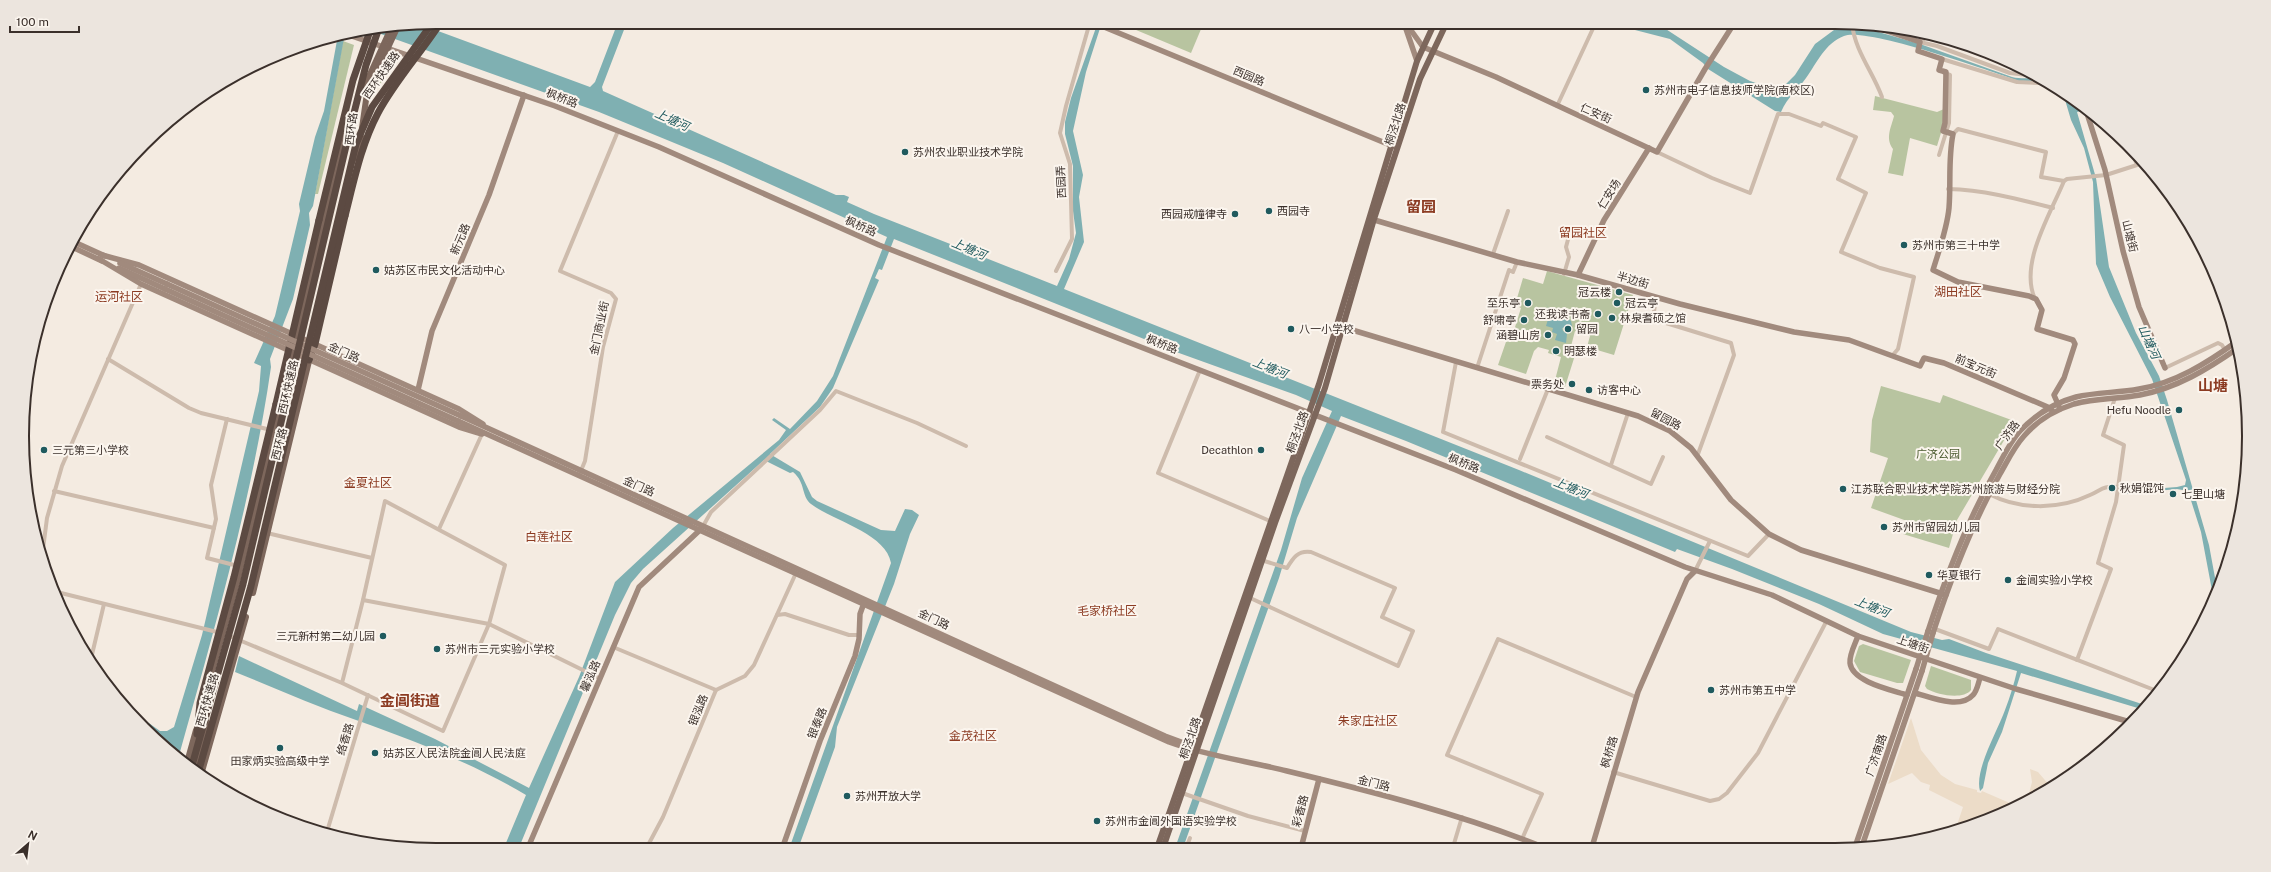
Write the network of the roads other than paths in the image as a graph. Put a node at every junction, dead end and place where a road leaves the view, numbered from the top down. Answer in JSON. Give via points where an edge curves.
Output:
{"nodes":[{"id":1,"x":428,"y":29,"type":"edge"},
{"id":2,"x":436,"y":29,"type":"edge"},
{"id":3,"x":1091,"y":29,"type":"edge"},
{"id":4,"x":1110,"y":29,"type":"edge"},
{"id":5,"x":1406,"y":29,"type":"edge"},
{"id":6,"x":1409,"y":29,"type":"edge"},
{"id":7,"x":1432,"y":29,"type":"edge"},
{"id":8,"x":1444,"y":29,"type":"edge"},
{"id":9,"x":1593,"y":29,"type":"edge"},
{"id":10,"x":1731,"y":29,"type":"edge"},
{"id":11,"x":1852,"y":30,"type":"edge"},
{"id":12,"x":391,"y":31,"type":"edge"},
{"id":13,"x":394,"y":31,"type":"edge"},
{"id":14,"x":377,"y":33,"type":"edge"},
{"id":15,"x":1894,"y":33,"type":"edge"},
{"id":16,"x":369,"y":35,"type":"edge"},
{"id":17,"x":356,"y":37,"type":"edge"},
{"id":18,"x":389,"y":38,"type":"junction"},
{"id":19,"x":1921,"y":39,"type":"edge"},
{"id":20,"x":1923,"y":39,"type":"edge"},
{"id":21,"x":1921,"y":42,"type":"junction"},
{"id":22,"x":386,"y":46,"type":"junction"},
{"id":23,"x":1423,"y":47,"type":"junction"},
{"id":24,"x":1433,"y":51,"type":"junction"},
{"id":25,"x":1942,"y":60,"type":"junction"},
{"id":26,"x":1417,"y":61,"type":"junction"},
{"id":27,"x":2021,"y":74,"type":"edge"},
{"id":28,"x":2033,"y":81,"type":"edge"},
{"id":29,"x":524,"y":95,"type":"junction"},
{"id":30,"x":1882,"y":97,"type":"dead end"},
{"id":31,"x":1557,"y":106,"type":"junction"},
{"id":32,"x":2089,"y":118,"type":"edge"},
{"id":33,"x":618,"y":131,"type":"junction"},
{"id":34,"x":1953,"y":134,"type":"junction"},
{"id":35,"x":1395,"y":147,"type":"junction"},
{"id":36,"x":1649,"y":148,"type":"junction"},
{"id":37,"x":1657,"y":152,"type":"junction"},
{"id":38,"x":1939,"y":155,"type":"dead end"},
{"id":39,"x":2136,"y":163,"type":"edge"},
{"id":40,"x":2106,"y":175,"type":"junction"},
{"id":41,"x":2064,"y":181,"type":"junction"},
{"id":42,"x":1948,"y":189,"type":"junction"},
{"id":43,"x":2053,"y":208,"type":"junction"},
{"id":44,"x":1508,"y":211,"type":"dead end"},
{"id":45,"x":1371,"y":219,"type":"junction"},
{"id":46,"x":1570,"y":232,"type":"dead end"},
{"id":47,"x":77,"y":244,"type":"edge"},
{"id":48,"x":75,"y":248,"type":"edge"},
{"id":49,"x":1493,"y":254,"type":"junction"},
{"id":50,"x":100,"y":257,"type":"junction"},
{"id":51,"x":1517,"y":262,"type":"junction"},
{"id":52,"x":1056,"y":271,"type":"dead end"},
{"id":53,"x":1564,"y":274,"type":"junction"},
{"id":54,"x":1578,"y":275,"type":"junction"},
{"id":55,"x":141,"y":284,"type":"junction"},
{"id":56,"x":1656,"y":297,"type":"junction"},
{"id":57,"x":2036,"y":299,"type":"junction"},
{"id":58,"x":1339,"y":326,"type":"junction"},
{"id":59,"x":294,"y":335,"type":"junction"},
{"id":60,"x":314,"y":344,"type":"junction"},
{"id":61,"x":2231,"y":345,"type":"edge"},
{"id":62,"x":2225,"y":350,"type":"junction"},
{"id":63,"x":291,"y":351,"type":"junction"},
{"id":64,"x":2233,"y":351,"type":"edge"},
{"id":65,"x":1892,"y":356,"type":"junction"},
{"id":66,"x":108,"y":359,"type":"junction"},
{"id":67,"x":309,"y":360,"type":"junction"},
{"id":68,"x":1456,"y":362,"type":"junction"},
{"id":69,"x":2207,"y":365,"type":"junction"},
{"id":70,"x":1477,"y":368,"type":"junction"},
{"id":71,"x":2165,"y":368,"type":"joint"},
{"id":72,"x":1200,"y":370,"type":"junction"},
{"id":73,"x":1548,"y":389,"type":"junction"},
{"id":74,"x":418,"y":390,"type":"junction"},
{"id":75,"x":2127,"y":394,"type":"junction"},
{"id":76,"x":2114,"y":398,"type":"junction"},
{"id":77,"x":2058,"y":407,"type":"junction"},
{"id":78,"x":2051,"y":410,"type":"junction"},
{"id":79,"x":1628,"y":413,"type":"junction"},
{"id":80,"x":1312,"y":414,"type":"junction"},
{"id":81,"x":226,"y":419,"type":"junction"},
{"id":82,"x":274,"y":431,"type":"junction"},
{"id":83,"x":482,"y":434,"type":"junction"},
{"id":84,"x":496,"y":435,"type":"junction"},
{"id":85,"x":291,"y":436,"type":"junction"},
{"id":86,"x":1547,"y":438,"type":"dead end"},
{"id":87,"x":966,"y":446,"type":"dead end"},
{"id":88,"x":1698,"y":454,"type":"junction"},
{"id":89,"x":1663,"y":457,"type":"dead end"},
{"id":90,"x":1520,"y":459,"type":"dead end"},
{"id":91,"x":1611,"y":465,"type":"junction"},
{"id":92,"x":579,"y":473,"type":"junction"},
{"id":93,"x":2118,"y":487,"type":"junction"},
{"id":94,"x":54,"y":491,"type":"junction"},
{"id":95,"x":1989,"y":494,"type":"junction"},
{"id":96,"x":1270,"y":521,"type":"junction"},
{"id":97,"x":214,"y":528,"type":"junction"},
{"id":98,"x":701,"y":528,"type":"junction"},
{"id":99,"x":439,"y":530,"type":"junction"},
{"id":100,"x":267,"y":533,"type":"junction"},
{"id":101,"x":1769,"y":534,"type":"junction"},
{"id":102,"x":1710,"y":542,"type":"junction"},
{"id":103,"x":44,"y":544,"type":"edge"},
{"id":104,"x":372,"y":558,"type":"junction"},
{"id":105,"x":1259,"y":559,"type":"junction"},
{"id":106,"x":241,"y":567,"type":"junction"},
{"id":107,"x":1696,"y":571,"type":"junction"},
{"id":108,"x":258,"y":572,"type":"junction"},
{"id":109,"x":796,"y":573,"type":"junction"},
{"id":110,"x":61,"y":593,"type":"edge"},
{"id":111,"x":1943,"y":594,"type":"junction"},
{"id":112,"x":1248,"y":597,"type":"junction"},
{"id":113,"x":363,"y":600,"type":"junction"},
{"id":114,"x":864,"y":603,"type":"junction"},
{"id":115,"x":104,"y":604,"type":"junction"},
{"id":116,"x":875,"y":605,"type":"junction"},
{"id":117,"x":777,"y":616,"type":"junction"},
{"id":118,"x":1826,"y":622,"type":"junction"},
{"id":119,"x":489,"y":624,"type":"junction"},
{"id":120,"x":1932,"y":631,"type":"junction"},
{"id":121,"x":223,"y":634,"type":"junction"},
{"id":122,"x":860,"y":635,"type":"junction"},
{"id":123,"x":1858,"y":636,"type":"junction"},
{"id":124,"x":240,"y":639,"type":"junction"},
{"id":125,"x":613,"y":647,"type":"junction"},
{"id":126,"x":92,"y":653,"type":"edge"},
{"id":127,"x":2077,"y":660,"type":"junction"},
{"id":128,"x":1919,"y":670,"type":"junction"},
{"id":129,"x":597,"y":676,"type":"junction"},
{"id":130,"x":1980,"y":678,"type":"junction"},
{"id":131,"x":342,"y":683,"type":"junction"},
{"id":132,"x":716,"y":690,"type":"junction"},
{"id":133,"x":2153,"y":690,"type":"edge"},
{"id":134,"x":1915,"y":693,"type":"junction"},
{"id":135,"x":368,"y":695,"type":"junction"},
{"id":136,"x":1908,"y":695,"type":"junction"},
{"id":137,"x":1636,"y":697,"type":"junction"},
{"id":138,"x":204,"y":702,"type":"junction"},
{"id":139,"x":2126,"y":721,"type":"edge"},
{"id":140,"x":1193,"y":749,"type":"junction"},
{"id":141,"x":196,"y":751,"type":"junction"},
{"id":142,"x":188,"y":759,"type":"edge"},
{"id":143,"x":193,"y":762,"type":"edge"},
{"id":144,"x":197,"y":765,"type":"edge"},
{"id":145,"x":200,"y":767,"type":"edge"},
{"id":146,"x":203,"y":769,"type":"edge"},
{"id":147,"x":1613,"y":772,"type":"junction"},
{"id":148,"x":1319,"y":779,"type":"junction"},
{"id":149,"x":1182,"y":792,"type":"junction"},
{"id":150,"x":1462,"y":817,"type":"junction"},
{"id":151,"x":328,"y":828,"type":"edge"},
{"id":152,"x":1305,"y":831,"type":"junction"},
{"id":153,"x":1190,"y":838,"type":"dead end"},
{"id":154,"x":1522,"y":839,"type":"junction"},
{"id":155,"x":1856,"y":842,"type":"edge"},
{"id":156,"x":1863,"y":842,"type":"edge"},
{"id":157,"x":531,"y":843,"type":"edge"},
{"id":158,"x":650,"y":843,"type":"edge"},
{"id":159,"x":784,"y":843,"type":"edge"},
{"id":160,"x":1159,"y":843,"type":"edge"},
{"id":161,"x":1165,"y":843,"type":"edge"},
{"id":162,"x":1188,"y":843,"type":"edge"},
{"id":163,"x":1302,"y":843,"type":"edge"},
{"id":164,"x":1454,"y":843,"type":"edge"},
{"id":165,"x":1532,"y":843,"type":"edge"},
{"id":166,"x":1593,"y":843,"type":"edge"}],
"edges":[{"from":1,"to":145,"type":"highway","name":"西环快速路","bridge":true,"via":[[383,90],[366,118],[356,144],[251,586]]},
{"from":2,"to":60,"type":"highway","bridge":true,"via":[[390,92],[364,146]]},
{"from":3,"to":52,"type":"street","name":"西园弄","via":[[1060,134],[1070,164],[1072,239]]},
{"from":4,"to":35,"type":"main road","name":"西园路"},
{"from":5,"to":26,"type":"main road"},
{"from":6,"to":23,"type":"main road"},
{"from":7,"to":23,"type":"main road","name":"桐泾北路"},
{"from":8,"to":24,"type":"main road","name":"桐泾北路"},
{"from":9,"to":31,"type":"street"},
{"from":10,"to":37,"type":"main road"},
{"from":11,"to":30,"type":"street","via":[[1853,38]]},
{"from":12,"to":18,"type":"main road","name":"西环路"},
{"from":13,"to":18,"type":"main road","name":"西环路"},
{"from":14,"to":141,"type":"highway","name":"西环快速路","bridge":true,"via":[[366,65],[350,129],[243,584]]},
{"from":15,"to":21,"type":"main road"},
{"from":16,"to":59,"type":"highway","bridge":true,"via":[[354,80],[319,220]]},
{"from":17,"to":22,"type":"main road","name":"枫桥路"},
{"from":18,"to":22,"type":"main road","name":"西环路"},
{"from":19,"to":21,"type":"street"},
{"from":20,"to":21,"type":"street"},
{"from":21,"to":25,"type":"main road","via":[[1918,50]]},
{"from":21,"to":27,"type":"street","via":[[2010,73]]},
{"from":22,"to":29,"type":"main road","name":"枫桥路"},
{"from":22,"to":59,"type":"main road","name":"西环路","via":[[343,142]]},
{"from":22,"to":60,"type":"main road","name":"西环路","via":[[366,96],[360,146]]},
{"from":23,"to":24,"type":"main road","name":"仁安街"},
{"from":23,"to":26,"type":"main road","name":"桐泾北路"},
{"from":24,"to":31,"type":"main road","name":"仁安街"},
{"from":24,"to":35,"type":"main road","name":"桐泾北路"},
{"from":25,"to":28,"type":"street","via":[[2017,82]]},
{"from":25,"to":34,"type":"main road","via":[[1939,70],[1946,72],[1943,131]]},
{"from":25,"to":38,"type":"street","via":[[1940,72],[1950,75],[1949,123]]},
{"from":26,"to":35,"type":"main road","name":"桐泾北路"},
{"from":29,"to":33,"type":"main road","name":"枫桥路"},
{"from":29,"to":74,"type":"main road","name":"新元路","via":[[490,196],[432,331]]},
{"from":31,"to":36,"type":"main road","name":"仁安街"},
{"from":32,"to":40,"type":"main road","name":"山塘街"},
{"from":33,"to":72,"type":"main road","name":"枫桥路","via":[[879,245]]},
{"from":33,"to":92,"type":"street","name":"金门商业街","via":[[560,271],[611,293],[616,299],[603,347],[585,461]]},
{"from":34,"to":41,"type":"street","via":[[1958,129],[2046,152],[2041,178]]},
{"from":34,"to":42,"type":"main road"},
{"from":35,"to":45,"type":"main road","name":"桐泾北路"},
{"from":36,"to":37,"type":"main road","name":"仁安街"},
{"from":36,"to":54,"type":"main road","name":"仁安场","via":[[1604,220]]},
{"from":37,"to":65,"type":"street","name":"仁安街","via":[[1750,193],[1778,114],[1789,114],[1821,126],[1823,123],[1856,136],[1838,179],[1866,193],[1841,252],[1880,268],[1914,277],[1898,349]]},
{"from":39,"to":40,"type":"street","via":[[2137,165]]},
{"from":40,"to":41,"type":"street"},
{"from":40,"to":71,"type":"main road","name":"山塘街","via":[[2139,307]]},
{"from":41,"to":43,"type":"street"},
{"from":42,"to":43,"type":"street","via":[[2003,194]]},
{"from":42,"to":57,"type":"main road","via":[[1949,206],[1945,228],[1933,270],[1958,282]]},
{"from":43,"to":57,"type":"street","via":[[2031,262],[2030,288]]},
{"from":44,"to":49,"type":"street"},
{"from":45,"to":49,"type":"main road","name":"半边街"},
{"from":45,"to":58,"type":"main road","name":"桐泾北路"},
{"from":46,"to":53,"type":"street","via":[[1566,244],[1569,257]]},
{"from":47,"to":50,"type":"main road","name":"金门路"},
{"from":48,"to":50,"type":"main road","name":"金门路"},
{"from":49,"to":51,"type":"main road","name":"半边街"},
{"from":50,"to":55,"type":"main road"},
{"from":50,"to":59,"type":"main road","via":[[139,265]]},
{"from":50,"to":84,"type":"main road","name":"金门路","bridge":true},
{"from":51,"to":53,"type":"main road","name":"半边街"},
{"from":51,"to":70,"type":"street","via":[[1513,272],[1509,270]]},
{"from":53,"to":54,"type":"main road","name":"半边街"},
{"from":54,"to":56,"type":"main road","name":"半边街"},
{"from":55,"to":63,"type":"main road"},
{"from":55,"to":66,"type":"street"},
{"from":56,"to":65,"type":"main road","name":"半边街","via":[[1794,332],[1849,340]]},
{"from":56,"to":88,"type":"street","via":[[1653,319],[1731,343],[1734,355]]},
{"from":57,"to":77,"type":"main road","via":[[2042,310],[2037,329],[2073,340],[2075,344],[2064,378],[2054,396]]},
{"from":58,"to":68,"type":"main road","name":"留园路"},
{"from":58,"to":80,"type":"main road","name":"桐泾北路","via":[[1312,402]]},
{"from":58,"to":80,"type":"main road","name":"桐泾北路","via":[[1325,388]]},
{"from":59,"to":60,"type":"main road"},
{"from":59,"to":63,"type":"highway"},
{"from":60,"to":67,"type":"highway"},
{"from":60,"to":74,"type":"main road"},
{"from":61,"to":62,"type":"main road","name":"广济路"},
{"from":62,"to":69,"type":"main road","name":"广济路"},
{"from":62,"to":71,"type":"street","via":[[2222,344],[2218,343]]},
{"from":63,"to":67,"type":"main road"},
{"from":63,"to":82,"type":"main road","name":"西环路"},
{"from":63,"to":141,"type":"highway","bridge":true,"via":[[200,702]]},
{"from":64,"to":69,"type":"main road","name":"广济路"},
{"from":65,"to":78,"type":"main road","name":"前宝元街","via":[[1920,366],[1924,358],[1944,363]]},
{"from":66,"to":81,"type":"street","via":[[189,408]]},
{"from":66,"to":94,"type":"street","via":[[62,466]]},
{"from":67,"to":83,"type":"main road","via":[[459,427]]},
{"from":67,"to":85,"type":"main road","name":"西环路"},
{"from":68,"to":70,"type":"main road","name":"留园路"},
{"from":68,"to":102,"type":"street","via":[[1443,432]]},
{"from":69,"to":75,"type":"main road","name":"广济路","via":[[2165,388]]},
{"from":70,"to":73,"type":"main road","name":"留园路"},
{"from":72,"to":80,"type":"main road","name":"枫桥路"},
{"from":72,"to":96,"type":"street","via":[[1158,473]]},
{"from":73,"to":79,"type":"main road","name":"留园路"},
{"from":73,"to":90,"type":"street"},
{"from":74,"to":84,"type":"main road","via":[[465,412]]},
{"from":75,"to":76,"type":"main road","name":"广济路"},
{"from":75,"to":77,"type":"main road","name":"广济路","via":[[2086,395]]},
{"from":76,"to":77,"type":"main road","name":"广济路"},
{"from":76,"to":93,"type":"street","via":[[2103,435],[2124,446]]},
{"from":77,"to":78,"type":"main road","name":"广济路"},
{"from":78,"to":95,"type":"main road","name":"广济路","via":[[2020,440]]},
{"from":78,"to":111,"type":"main road","name":"广济路","via":[[2024,427],[2010,446],[1974,509]]},
{"from":79,"to":88,"type":"main road","name":"留园路","via":[[1670,431]]},
{"from":79,"to":91,"type":"street"},
{"from":80,"to":96,"type":"main road","name":"桐泾北路"},
{"from":80,"to":105,"type":"main road","name":"桐泾北路"},
{"from":80,"to":107,"type":"main road","name":"枫桥路","via":[[1456,470]]},
{"from":81,"to":82,"type":"street"},
{"from":81,"to":97,"type":"street","via":[[211,485],[216,519]]},
{"from":82,"to":85,"type":"street"},
{"from":82,"to":106,"type":"main road","name":"西环路"},
{"from":83,"to":84,"type":"main road"},
{"from":83,"to":99,"type":"street"},
{"from":84,"to":92,"type":"main road","name":"金门路"},
{"from":85,"to":100,"type":"main road","name":"西环路"},
{"from":86,"to":91,"type":"street"},
{"from":87,"to":98,"type":"street","via":[[917,423],[836,391],[776,453],[711,512]]},
{"from":88,"to":101,"type":"main road","name":"留园路","via":[[1731,500]]},
{"from":89,"to":91,"type":"street","via":[[1651,484]]},
{"from":92,"to":98,"type":"main road","name":"金门路"},
{"from":93,"to":95,"type":"street","via":[[2104,486],[2090,496],[2044,506],[2010,504]]},
{"from":93,"to":127,"type":"street","via":[[2098,563],[2111,569]]},
{"from":94,"to":97,"type":"street"},
{"from":94,"to":103,"type":"street"},
{"from":95,"to":111,"type":"main road","name":"广济路"},
{"from":96,"to":105,"type":"main road","name":"桐泾北路"},
{"from":97,"to":106,"type":"street","via":[[207,558]]},
{"from":98,"to":109,"type":"main road","name":"金门路"},
{"from":98,"to":116,"type":"main road","name":"金门路"},
{"from":98,"to":125,"type":"main road","name":"馨泓路","via":[[639,587]]},
{"from":99,"to":104,"type":"street","via":[[385,501]]},
{"from":99,"to":119,"type":"street","via":[[505,565]]},
{"from":100,"to":104,"type":"street"},
{"from":100,"to":108,"type":"main road","name":"西环路"},
{"from":101,"to":102,"type":"street","via":[[1748,556]]},
{"from":101,"to":111,"type":"main road","name":"留园路","via":[[1801,550]]},
{"from":102,"to":107,"type":"street"},
{"from":104,"to":113,"type":"street"},
{"from":105,"to":112,"type":"main road","name":"桐泾北路"},
{"from":105,"to":112,"type":"street","via":[[1287,568],[1297,554],[1311,552],[1395,588],[1382,617],[1412,631],[1398,666]]},
{"from":105,"to":140,"type":"main road","name":"桐泾北路"},
{"from":106,"to":108,"type":"street"},
{"from":106,"to":121,"type":"main road","name":"西环路"},
{"from":107,"to":118,"type":"main road","name":"上塘街","via":[[1772,595]]},
{"from":107,"to":137,"type":"main road","name":"枫桥路","via":[[1687,579]]},
{"from":108,"to":124,"type":"main road","name":"西环路"},
{"from":109,"to":114,"type":"main road","name":"金门路"},
{"from":109,"to":117,"type":"street","name":"银泓路"},
{"from":110,"to":115,"type":"street"},
{"from":111,"to":120,"type":"main road","name":"广济路"},
{"from":112,"to":140,"type":"main road","name":"桐泾北路"},
{"from":113,"to":119,"type":"street"},
{"from":113,"to":131,"type":"street"},
{"from":114,"to":116,"type":"main road","name":"金门路"},
{"from":114,"to":122,"type":"main road","name":"银泰路","via":[[860,614]]},
{"from":115,"to":121,"type":"street"},
{"from":115,"to":126,"type":"street"},
{"from":116,"to":140,"type":"main road","name":"金门路"},
{"from":117,"to":122,"type":"street","via":[[785,614],[849,635]]},
{"from":117,"to":132,"type":"street","name":"银泓路","via":[[750,671]]},
{"from":118,"to":123,"type":"main road","name":"上塘街"},
{"from":118,"to":147,"type":"street","via":[[1758,753],[1727,793],[1719,799],[1710,801]]},
{"from":119,"to":129,"type":"street"},
{"from":119,"to":135,"type":"street","via":[[444,731]]},
{"from":120,"to":127,"type":"street","via":[[1989,649],[1998,629]]},
{"from":120,"to":128,"type":"main road","name":"广济路","bridge":true},
{"from":121,"to":124,"type":"street"},
{"from":121,"to":138,"type":"main road","name":"西环路"},
{"from":122,"to":159,"type":"main road","name":"银泰路"},
{"from":123,"to":130,"type":"main road","name":"上塘街"},
{"from":123,"to":136,"type":"main road","via":[[1850,660],[1854,672],[1863,680]]},
{"from":124,"to":131,"type":"street"},
{"from":124,"to":146,"type":"main road","name":"西环路"},
{"from":125,"to":129,"type":"main road","name":"馨泓路"},
{"from":125,"to":132,"type":"street"},
{"from":127,"to":133,"type":"street"},
{"from":128,"to":134,"type":"main road","name":"广济南路"},
{"from":128,"to":136,"type":"main road","name":"广济南路"},
{"from":129,"to":157,"type":"main road","name":"馨泓路"},
{"from":130,"to":134,"type":"main road","via":[[1973,694],[1964,701],[1950,701]]},
{"from":130,"to":139,"type":"main road","name":"上塘街"},
{"from":131,"to":135,"type":"street"},
{"from":132,"to":158,"type":"street","name":"银泓路"},
{"from":134,"to":156,"type":"main road","name":"广济南路"},
{"from":135,"to":151,"type":"street","name":"络香路"},
{"from":136,"to":155,"type":"main road","name":"广济南路"},
{"from":137,"to":147,"type":"main road","name":"枫桥路"},
{"from":137,"to":154,"type":"street","via":[[1498,639],[1447,755],[1542,794]]},
{"from":138,"to":142,"type":"main road","name":"西环路"},
{"from":138,"to":144,"type":"main road","via":[[207,730]]},
{"from":140,"to":148,"type":"main road","name":"金门路"},
{"from":140,"to":149,"type":"main road","name":"桐泾北路"},
{"from":140,"to":160,"type":"main road","name":"桐泾北路"},
{"from":141,"to":143,"type":"highway","name":"西环快速路","bridge":true},
{"from":147,"to":166,"type":"main road","name":"枫桥路"},
{"from":148,"to":150,"type":"main road","name":"金门路"},
{"from":148,"to":152,"type":"main road","name":"彩香路"},
{"from":149,"to":152,"type":"street","via":[[1248,816]]},
{"from":149,"to":161,"type":"main road","name":"桐泾北路"},
{"from":150,"to":154,"type":"main road","name":"金门路"},
{"from":150,"to":164,"type":"street"},
{"from":152,"to":163,"type":"main road","name":"彩香路"},
{"from":153,"to":162,"type":"street"},
{"from":154,"to":165,"type":"main road","name":"金门路"}]}
